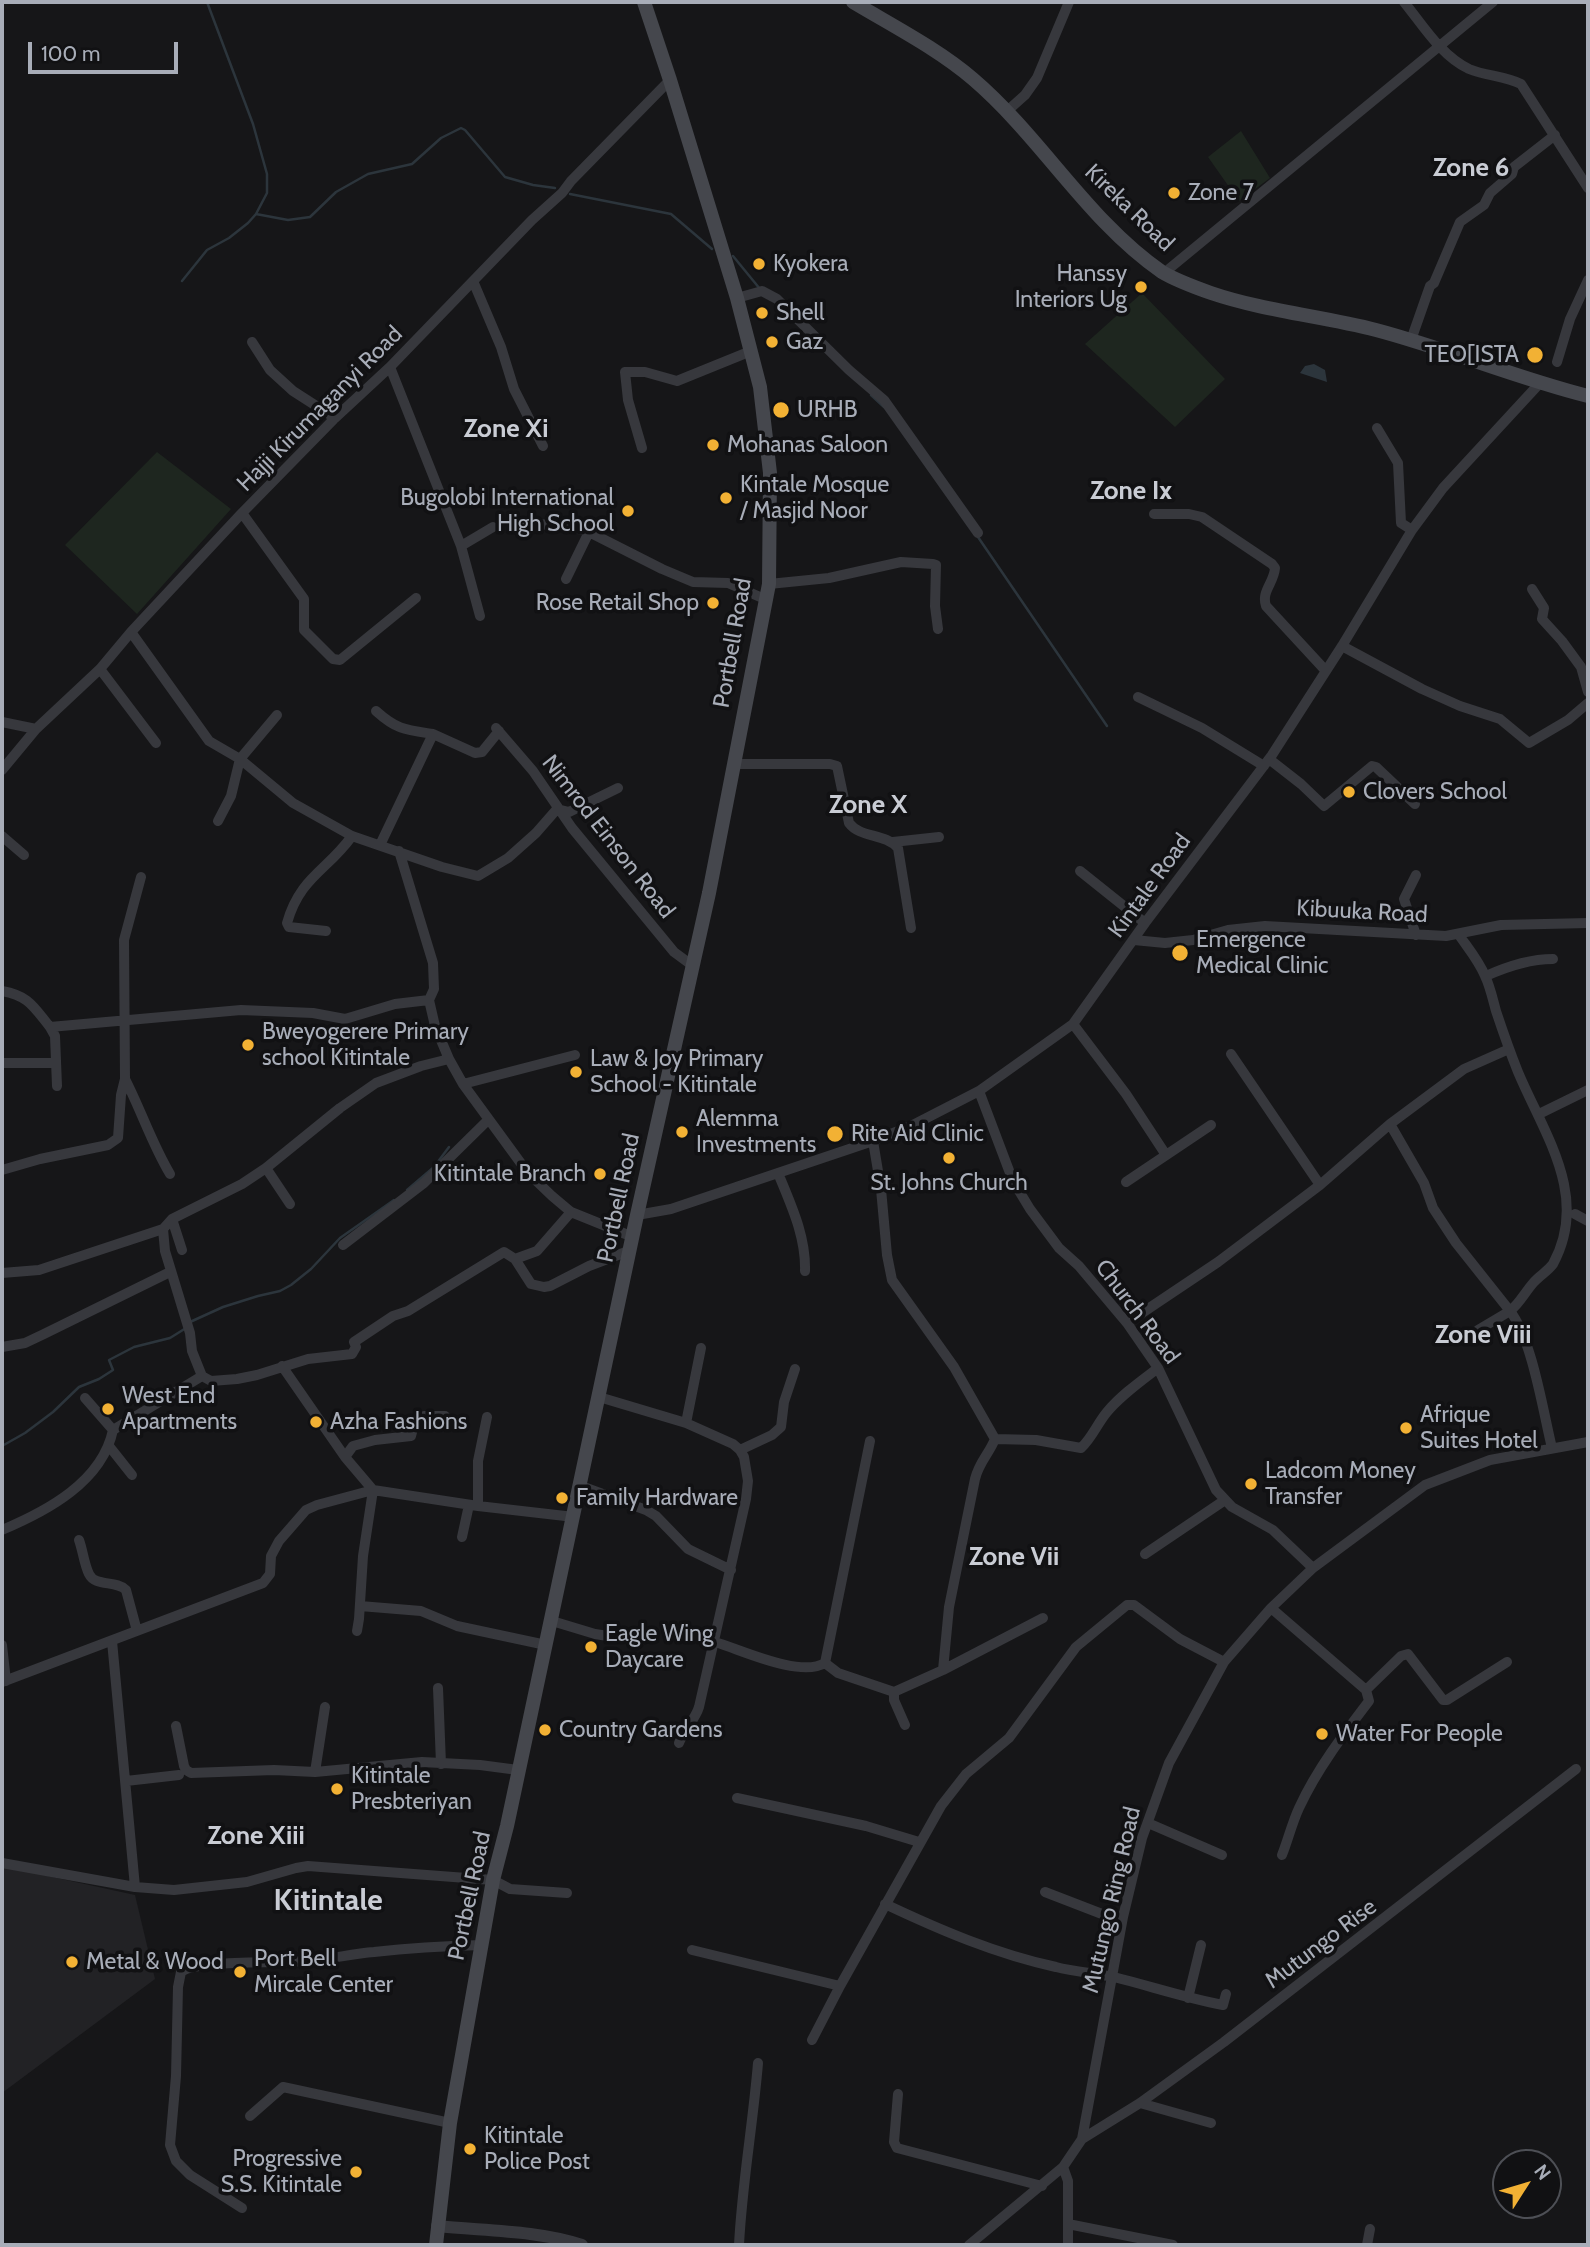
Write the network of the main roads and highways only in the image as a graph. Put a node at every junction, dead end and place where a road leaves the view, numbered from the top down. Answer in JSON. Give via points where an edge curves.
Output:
{"nodes":[{"id":1,"x":644,"y":2,"type":"edge"},
{"id":2,"x":853,"y":2,"type":"edge"},
{"id":3,"x":1588,"y":396,"type":"edge"},
{"id":4,"x":436,"y":2245,"type":"edge"}],
"edges":[{"from":1,"to":4,"type":"main road","name":"Portbell Road","via":[[737,298],[760,387],[770,473],[769,584],[693,966],[493,1880],[450,2123]]},
{"from":2,"to":3,"type":"main road","name":"Kireka Road","via":[[966,74],[1129,246],[1164,273],[1233,300],[1411,340]]}]}
